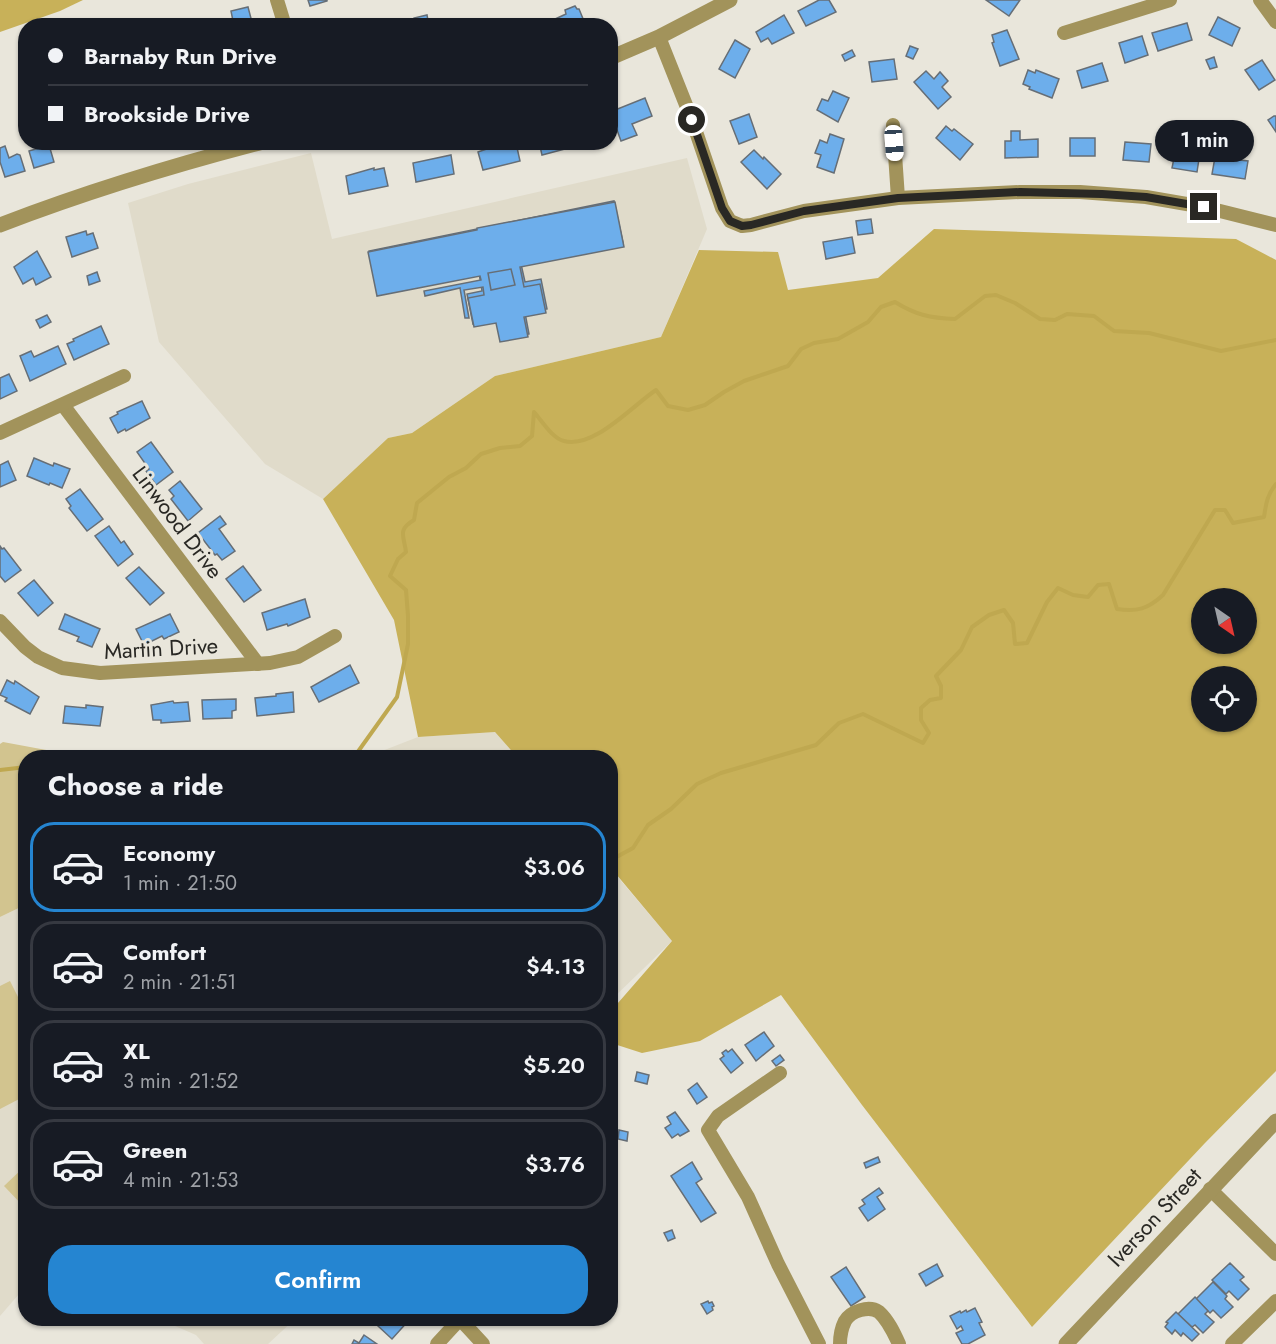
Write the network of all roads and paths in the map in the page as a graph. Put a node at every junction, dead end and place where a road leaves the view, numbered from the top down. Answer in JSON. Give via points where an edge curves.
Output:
{"nodes":[{"id":1,"x":277,"y":0,"type":"edge"},
{"id":2,"x":730,"y":0,"type":"edge"},
{"id":3,"x":1170,"y":0,"type":"edge"},
{"id":4,"x":1260,"y":0,"type":"edge"},
{"id":5,"x":283,"y":18,"type":"edge"},
{"id":6,"x":1276,"y":22,"type":"edge"},
{"id":7,"x":1064,"y":33,"type":"dead end"},
{"id":8,"x":659,"y":37,"type":"junction"},
{"id":9,"x":618,"y":55,"type":"edge"},
{"id":10,"x":893,"y":125,"type":"dead end"},
{"id":11,"x":233,"y":150,"type":"edge"},
{"id":12,"x":898,"y":198,"type":"junction"},
{"id":13,"x":0,"y":225,"type":"edge"},
{"id":14,"x":1276,"y":225,"type":"edge"},
{"id":15,"x":124,"y":376,"type":"dead end"},
{"id":16,"x":63,"y":405,"type":"junction"},
{"id":17,"x":0,"y":433,"type":"edge"},
{"id":18,"x":0,"y":621,"type":"edge"},
{"id":19,"x":334,"y":636,"type":"dead end"},
{"id":20,"x":258,"y":664,"type":"junction"},
{"id":21,"x":780,"y":1073,"type":"dead end"},
{"id":22,"x":1276,"y":1121,"type":"edge"},
{"id":23,"x":1210,"y":1189,"type":"junction"},
{"id":24,"x":1276,"y":1254,"type":"edge"},
{"id":25,"x":1276,"y":1301,"type":"edge"},
{"id":26,"x":453,"y":1326,"type":"edge"},
{"id":27,"x":466,"y":1326,"type":"edge"},
{"id":28,"x":437,"y":1344,"type":"edge"},
{"id":29,"x":483,"y":1344,"type":"edge"},
{"id":30,"x":819,"y":1344,"type":"edge"},
{"id":31,"x":840,"y":1344,"type":"edge"},
{"id":32,"x":899,"y":1344,"type":"edge"},
{"id":33,"x":1066,"y":1344,"type":"edge"},
{"id":34,"x":1232,"y":1344,"type":"edge"}],
"edges":[{"from":1,"to":5,"type":"street"},
{"from":2,"to":8,"type":"street"},
{"from":3,"to":7,"type":"street"},
{"from":4,"to":6,"type":"street"},
{"from":8,"to":9,"type":"street"},
{"from":8,"to":12,"type":"street","via":[[730,221],[742,226],[804,211]]},
{"from":10,"to":12,"type":"street"},
{"from":11,"to":13,"type":"street","via":[[73,197]]},
{"from":12,"to":14,"type":"street","via":[[1080,192],[1146,197]]},
{"from":15,"to":16,"type":"street"},
{"from":16,"to":17,"type":"street"},
{"from":16,"to":20,"type":"street","name":"Linwood Drive"},
{"from":18,"to":20,"type":"street","name":"Martin Drive","via":[[38,657],[77,671]]},
{"from":19,"to":20,"type":"street","name":"Martin Drive","via":[[298,657]]},
{"from":21,"to":30,"type":"street","via":[[718,1116],[708,1130],[748,1197]]},
{"from":22,"to":23,"type":"street","name":"Iverson Street"},
{"from":23,"to":24,"type":"street"},
{"from":23,"to":33,"type":"street","name":"Iverson Street"},
{"from":25,"to":34,"type":"street"},
{"from":26,"to":28,"type":"street"},
{"from":27,"to":29,"type":"street"},
{"from":31,"to":32,"type":"street","via":[[846,1320],[869,1308],[890,1325]]}]}
